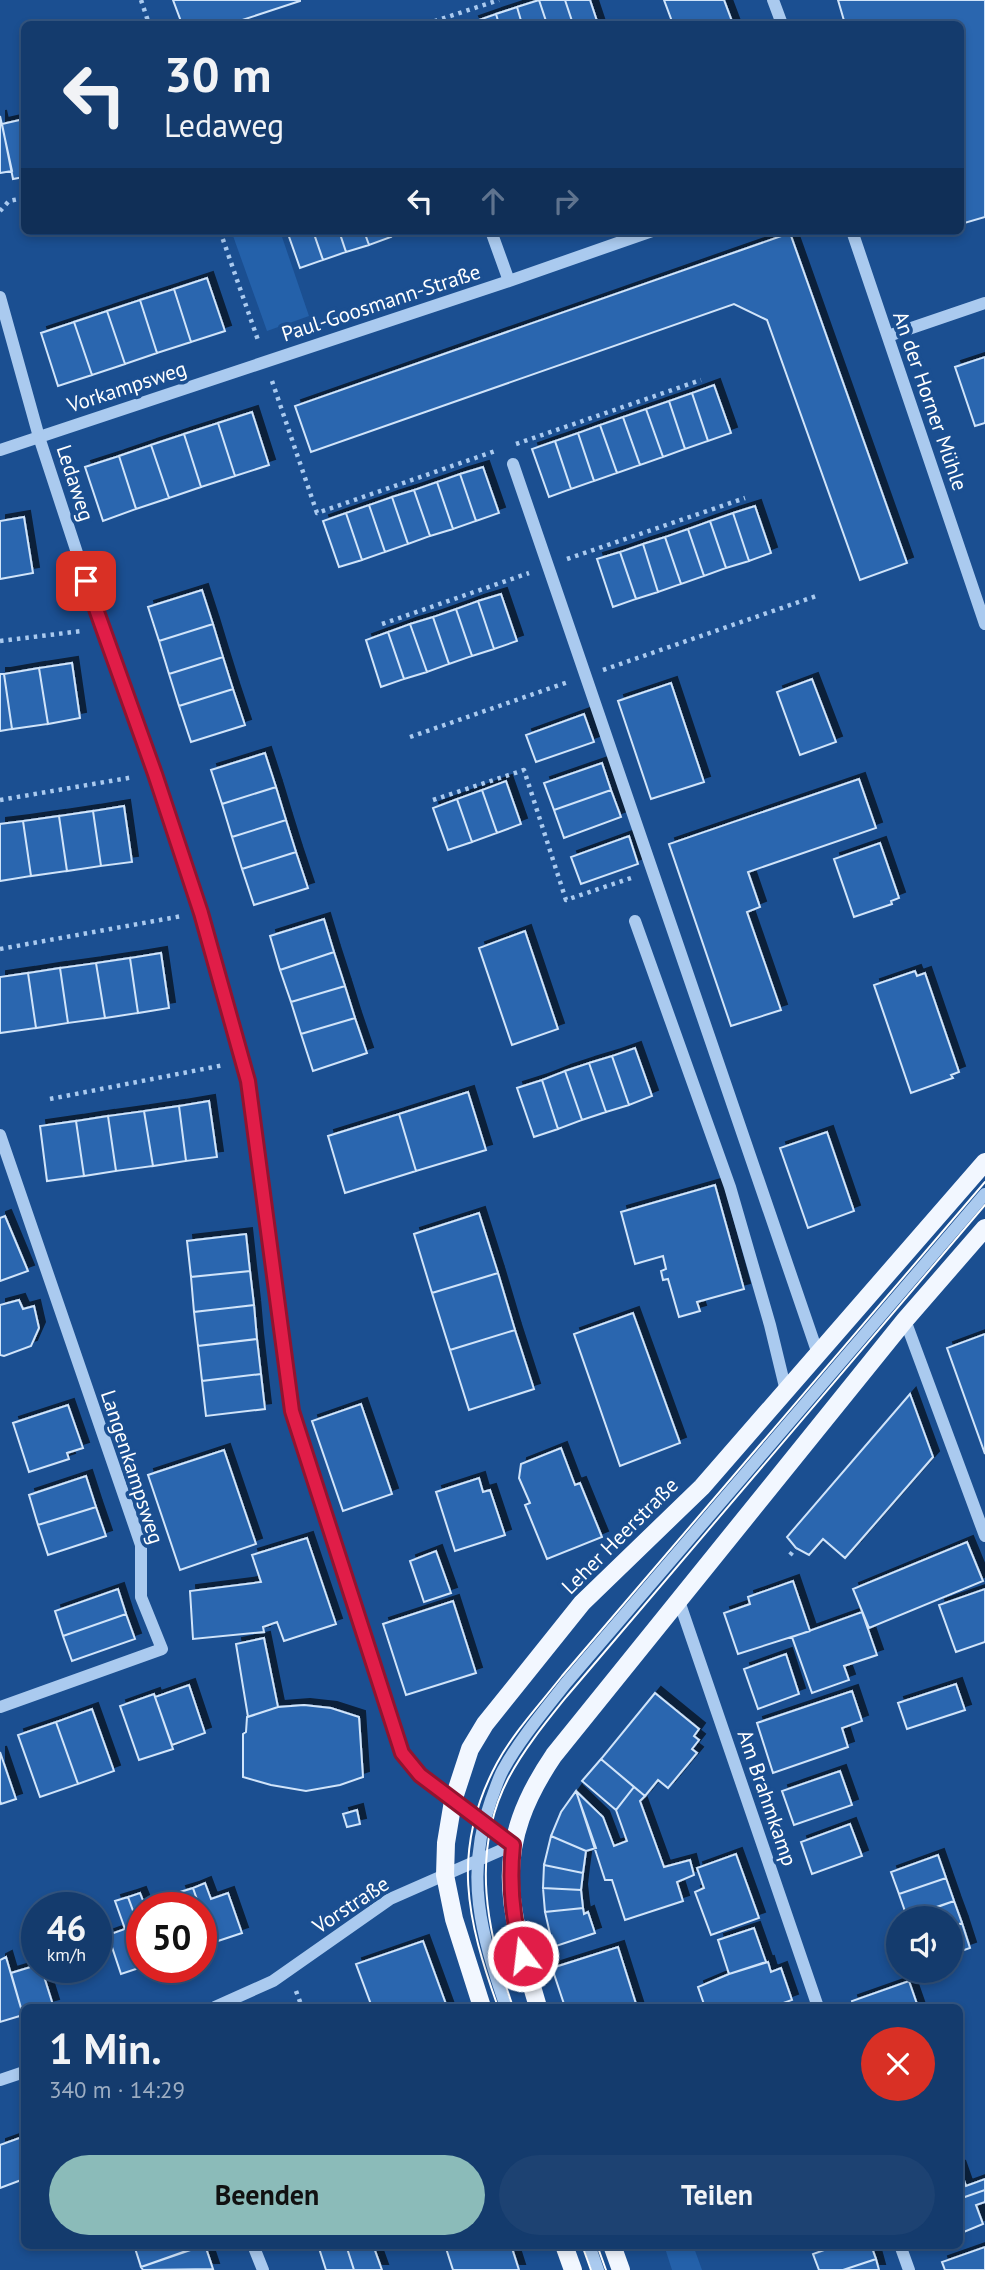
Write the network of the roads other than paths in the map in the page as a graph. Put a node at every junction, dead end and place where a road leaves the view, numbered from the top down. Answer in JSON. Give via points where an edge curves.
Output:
{"nodes":[{"id":1,"x":774,"y":0,"type":"edge"},
{"id":2,"x":781,"y":21,"type":"edge"},
{"id":3,"x":492,"y":235,"type":"edge"},
{"id":4,"x":641,"y":235,"type":"edge"},
{"id":5,"x":853,"y":235,"type":"edge"},
{"id":6,"x":509,"y":281,"type":"junction"},
{"id":7,"x":0,"y":298,"type":"edge"},
{"id":8,"x":985,"y":303,"type":"edge"},
{"id":9,"x":888,"y":336,"type":"junction"},
{"id":10,"x":265,"y":361,"type":"joint"},
{"id":11,"x":39,"y":437,"type":"junction"},
{"id":12,"x":0,"y":450,"type":"edge"},
{"id":13,"x":513,"y":464,"type":"dead end"},
{"id":14,"x":985,"y":624,"type":"edge"},
{"id":15,"x":635,"y":921,"type":"dead end"},
{"id":16,"x":0,"y":1135,"type":"edge"},
{"id":17,"x":985,"y":1162,"type":"edge"},
{"id":18,"x":985,"y":1194,"type":"edge"},
{"id":19,"x":985,"y":1228,"type":"edge"},
{"id":20,"x":905,"y":1320,"type":"junction"},
{"id":21,"x":818,"y":1354,"type":"junction"},
{"id":22,"x":786,"y":1391,"type":"junction"},
{"id":23,"x":985,"y":1536,"type":"edge"},
{"id":24,"x":679,"y":1601,"type":"junction"},
{"id":25,"x":0,"y":1707,"type":"edge"},
{"id":26,"x":453,"y":1801,"type":"junction"},
{"id":27,"x":483,"y":1822,"type":"junction"},
{"id":28,"x":513,"y":1845,"type":"junction"},
{"id":29,"x":477,"y":1861,"type":"junction"},
{"id":30,"x":445,"y":1875,"type":"junction"},
{"id":31,"x":222,"y":2004,"type":"edge"},
{"id":32,"x":481,"y":2004,"type":"edge"},
{"id":33,"x":505,"y":2004,"type":"edge"},
{"id":34,"x":537,"y":2004,"type":"edge"},
{"id":35,"x":817,"y":2004,"type":"edge"},
{"id":36,"x":21,"y":2073,"type":"edge"},
{"id":37,"x":0,"y":2080,"type":"edge"},
{"id":38,"x":255,"y":2249,"type":"edge"},
{"id":39,"x":565,"y":2249,"type":"edge"},
{"id":40,"x":590,"y":2249,"type":"edge"},
{"id":41,"x":613,"y":2249,"type":"edge"},
{"id":42,"x":901,"y":2249,"type":"edge"},
{"id":43,"x":263,"y":2270,"type":"edge"},
{"id":44,"x":573,"y":2270,"type":"edge"},
{"id":45,"x":598,"y":2270,"type":"edge"},
{"id":46,"x":621,"y":2270,"type":"edge"},
{"id":47,"x":909,"y":2270,"type":"edge"}],
"edges":[{"from":1,"to":2,"type":"street"},
{"from":3,"to":6,"type":"street","name":"Paul-Goosmann-Straße"},
{"from":4,"to":6,"type":"street","name":"Paul-Goosmann-Straße"},
{"from":5,"to":9,"type":"street","name":"An der Horner Mühle"},
{"from":6,"to":10,"type":"street","name":"Paul-Goosmann-Straße"},
{"from":7,"to":11,"type":"street","name":"Ledaweg"},
{"from":8,"to":9,"type":"street"},
{"from":9,"to":14,"type":"street","name":"An der Horner Mühle"},
{"from":10,"to":11,"type":"street","name":"Vorkampsweg"},
{"from":11,"to":12,"type":"street","name":"Vorkampsweg"},
{"from":11,"to":26,"type":"street","name":"Ledaweg","via":[[201,913],[243,1061],[292,1411],[402,1753],[420,1775]]},
{"from":13,"to":21,"type":"street"},
{"from":15,"to":22,"type":"street","via":[[730,1187]]},
{"from":16,"to":25,"type":"street","name":"Langenkampsweg","via":[[141,1545],[141,1597],[162,1649]]},
{"from":17,"to":21,"type":"main road","name":"Leher Heerstraße"},
{"from":18,"to":27,"type":"street","via":[[566,1683],[504,1767]]},
{"from":19,"to":20,"type":"main road"},
{"from":20,"to":23,"type":"street"},
{"from":20,"to":24,"type":"main road"},
{"from":21,"to":22,"type":"main road","name":"Leher Heerstraße"},
{"from":22,"to":26,"type":"main road","name":"Leher Heerstraße","via":[[702,1487],[582,1602],[485,1724],[470,1749]]},
{"from":24,"to":28,"type":"main road","via":[[535,1783]]},
{"from":24,"to":35,"type":"street","name":"Am Brahmkamp"},
{"from":26,"to":27,"type":"street","name":"Ledaweg"},
{"from":26,"to":30,"type":"main road","name":"Leher Heerstraße"},
{"from":27,"to":28,"type":"street","name":"Ledaweg"},
{"from":27,"to":29,"type":"street"},
{"from":28,"to":29,"type":"street","name":"Vorstraße"},
{"from":28,"to":34,"type":"main road","via":[[510,1874],[515,1930]]},
{"from":29,"to":30,"type":"street","name":"Vorstraße"},
{"from":29,"to":33,"type":"street","via":[[478,1911]]},
{"from":30,"to":31,"type":"street","name":"Vorstraße","via":[[390,1899],[273,1981]]},
{"from":30,"to":32,"type":"main road","name":"Leher Heerstraße","via":[[453,1919]]},
{"from":36,"to":37,"type":"street"},
{"from":38,"to":43,"type":"street"},
{"from":39,"to":44,"type":"main road"},
{"from":40,"to":45,"type":"street"},
{"from":41,"to":46,"type":"main road"},
{"from":42,"to":47,"type":"street"}]}
